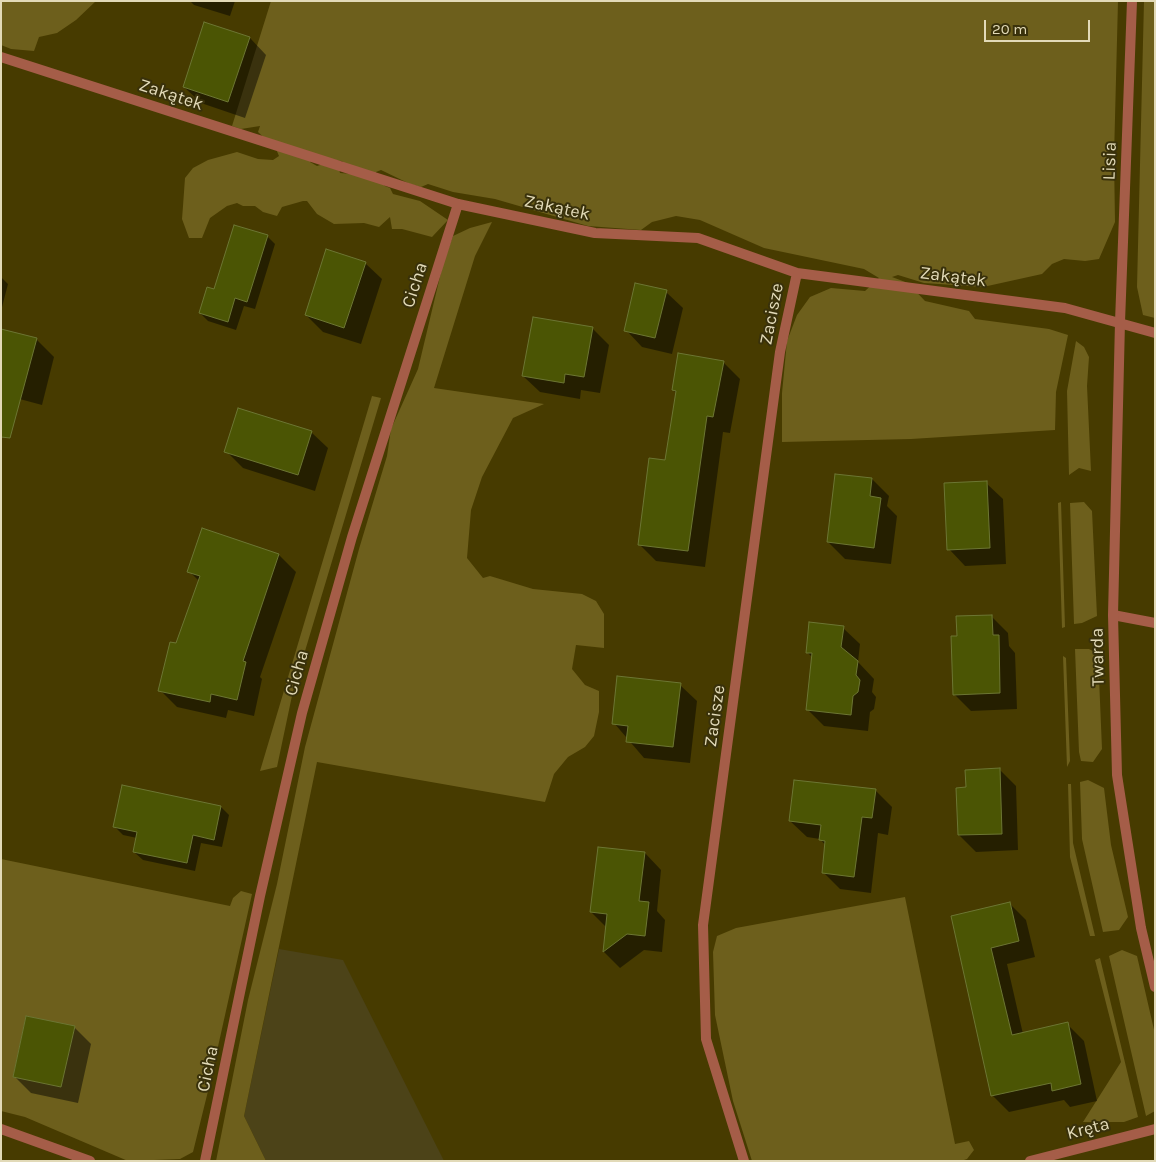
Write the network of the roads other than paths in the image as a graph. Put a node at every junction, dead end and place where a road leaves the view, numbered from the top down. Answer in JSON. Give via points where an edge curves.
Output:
{"nodes":[{"id":1,"x":1132,"y":1,"type":"edge"},
{"id":2,"x":1,"y":57,"type":"edge"},
{"id":3,"x":458,"y":204,"type":"junction"},
{"id":4,"x":797,"y":273,"type":"junction"},
{"id":5,"x":1120,"y":322,"type":"junction"},
{"id":6,"x":1155,"y":333,"type":"edge"},
{"id":7,"x":1113,"y":615,"type":"junction"},
{"id":8,"x":1155,"y":622,"type":"edge"},
{"id":9,"x":1155,"y":987,"type":"edge"},
{"id":10,"x":1,"y":1129,"type":"edge"},
{"id":11,"x":1155,"y":1129,"type":"edge"},
{"id":12,"x":90,"y":1161,"type":"edge"},
{"id":13,"x":205,"y":1161,"type":"edge"},
{"id":14,"x":744,"y":1161,"type":"edge"},
{"id":15,"x":1030,"y":1161,"type":"edge"}],
"edges":[{"from":1,"to":5,"type":"street","name":"Lisia"},
{"from":2,"to":3,"type":"street","name":"Zakątek"},
{"from":3,"to":4,"type":"street","name":"Zakątek","via":[[595,233],[698,238]]},
{"from":3,"to":13,"type":"street","name":"Cicha","via":[[352,537],[302,713]]},
{"from":4,"to":5,"type":"street","name":"Zakątek","via":[[1065,308]]},
{"from":4,"to":14,"type":"street","name":"Zacisze","via":[[780,352],[703,925],[706,1039]]},
{"from":5,"to":6,"type":"street","name":"Zakątek"},
{"from":5,"to":7,"type":"street","name":"Twarda"},
{"from":7,"to":8,"type":"street"},
{"from":7,"to":9,"type":"street","name":"Twarda","via":[[1117,775]]},
{"from":10,"to":12,"type":"street"},
{"from":11,"to":15,"type":"street","name":"Kręta"}]}
